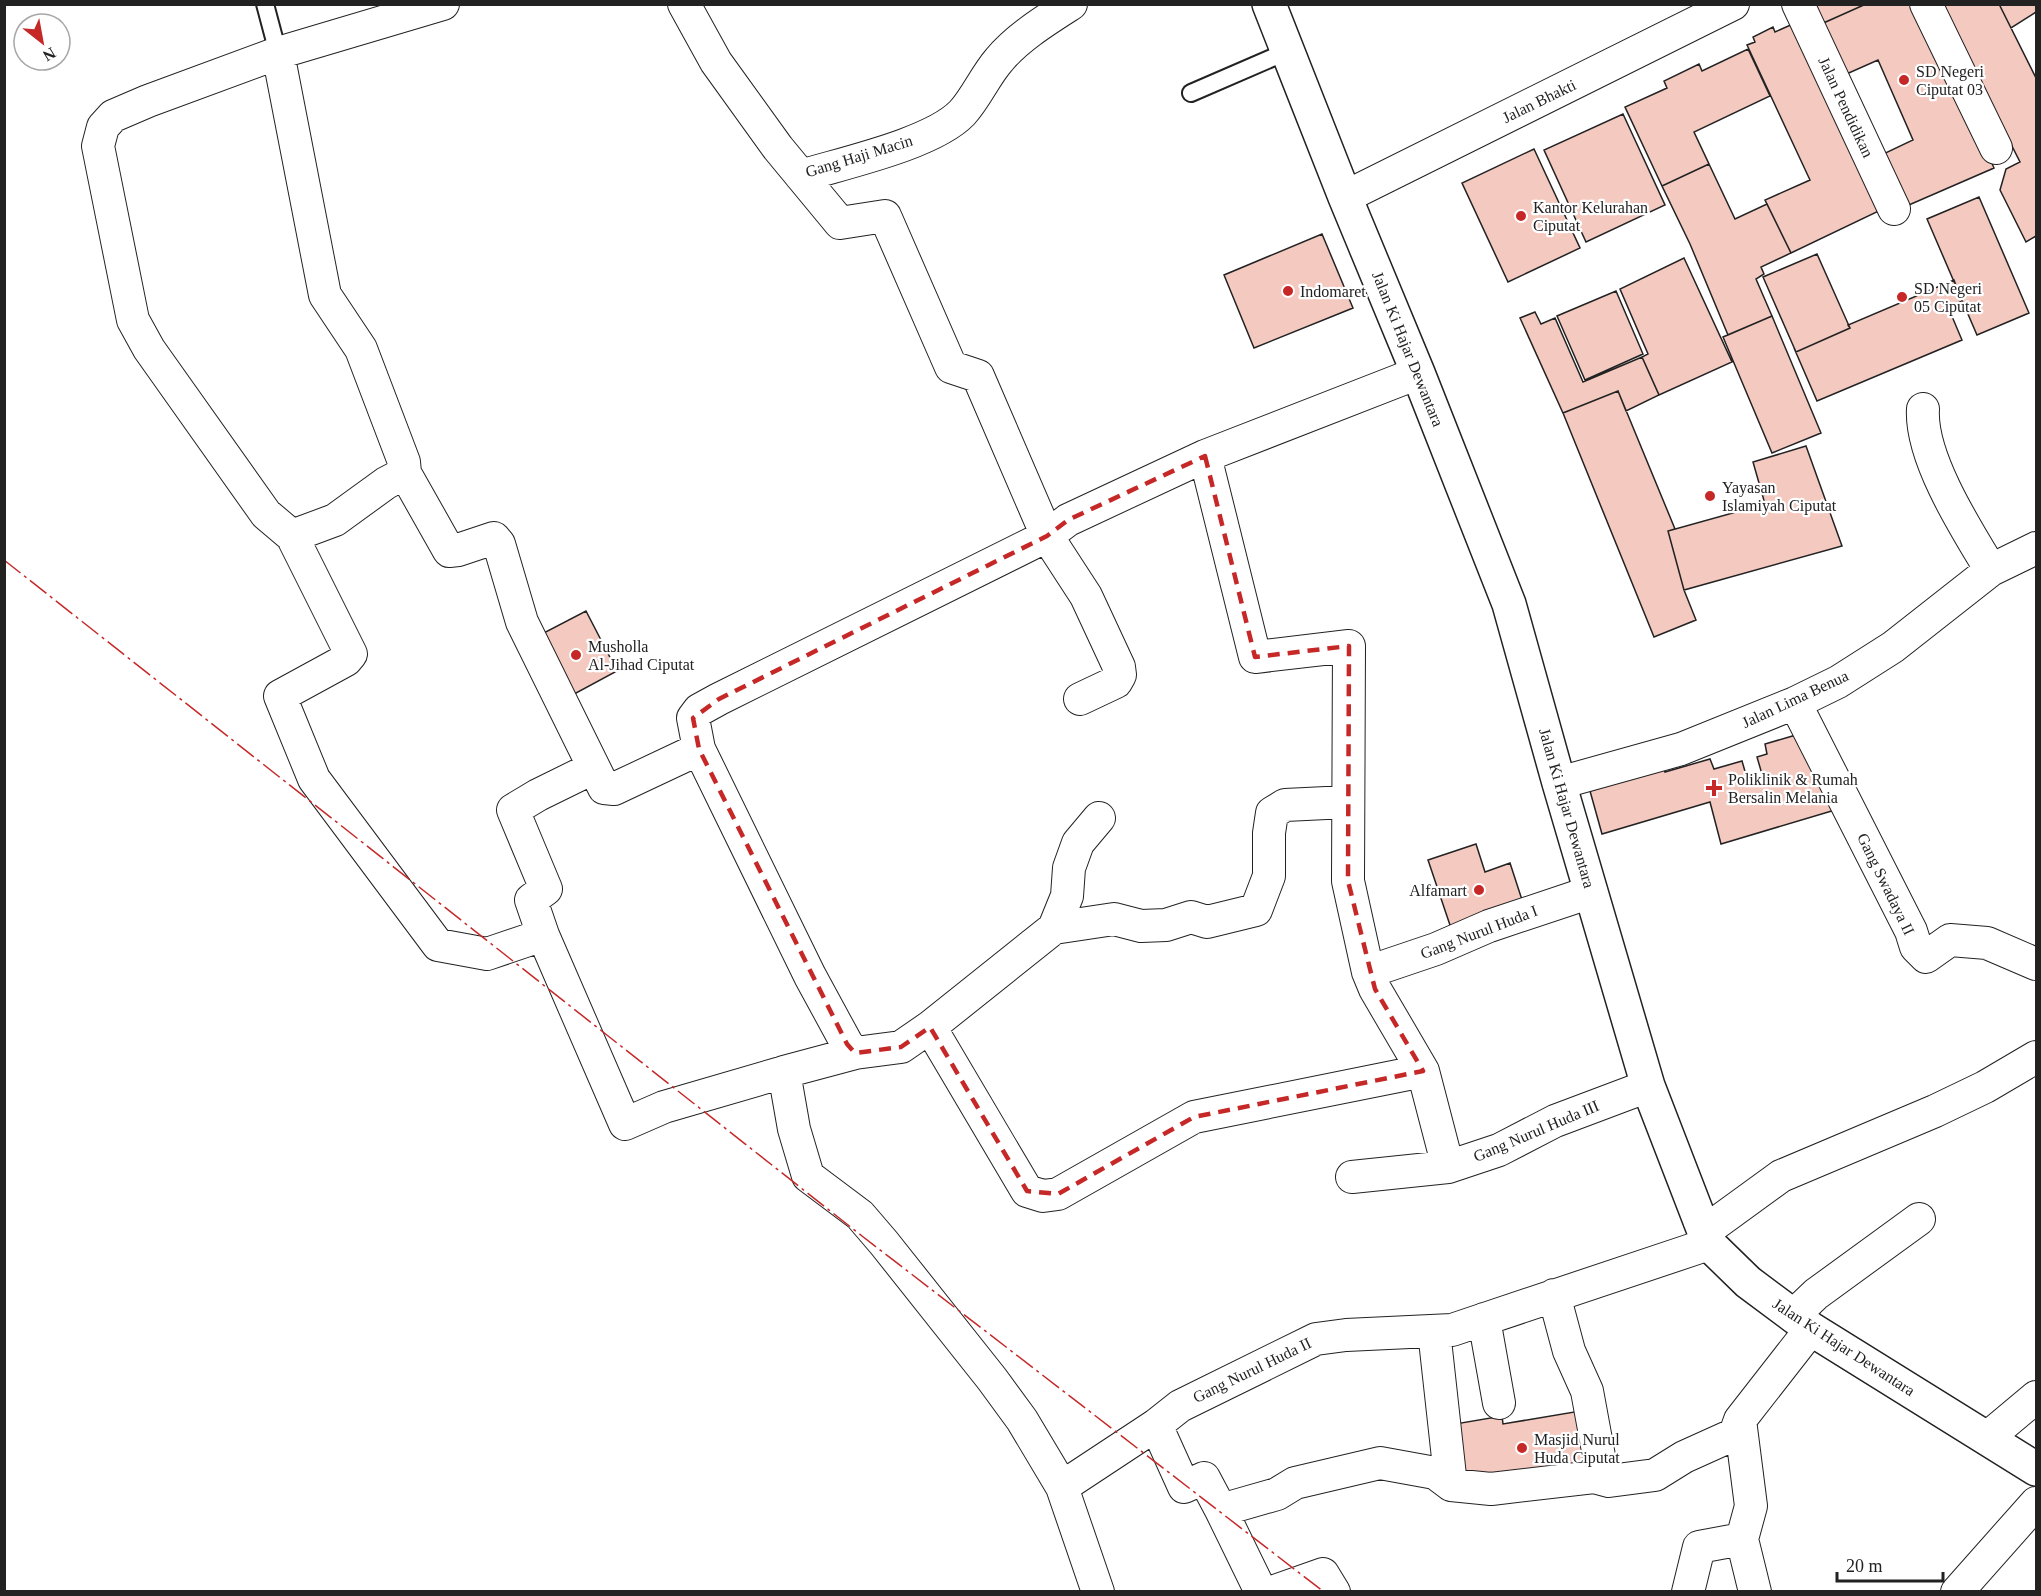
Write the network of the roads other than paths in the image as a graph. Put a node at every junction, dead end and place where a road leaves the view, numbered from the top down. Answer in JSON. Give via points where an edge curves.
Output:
{"nodes":[{"id":1,"x":265,"y":4,"type":"edge"},
{"id":2,"x":443,"y":4,"type":"edge"},
{"id":3,"x":684,"y":4,"type":"edge"},
{"id":4,"x":1071,"y":4,"type":"edge"},
{"id":5,"x":1269,"y":4,"type":"edge"},
{"id":6,"x":1733,"y":4,"type":"edge"},
{"id":7,"x":1798,"y":4,"type":"edge"},
{"id":8,"x":1926,"y":4,"type":"edge"},
{"id":9,"x":1288,"y":51,"type":"junction"},
{"id":10,"x":278,"y":53,"type":"junction"},
{"id":11,"x":1191,"y":93,"type":"dead end"},
{"id":12,"x":1996,"y":148,"type":"dead end"},
{"id":13,"x":801,"y":176,"type":"junction"},
{"id":14,"x":1345,"y":197,"type":"junction"},
{"id":15,"x":1894,"y":209,"type":"dead end"},
{"id":16,"x":1418,"y":373,"type":"junction"},
{"id":17,"x":1923,"y":409,"type":"dead end"},
{"id":18,"x":1205,"y":456,"type":"junction"},
{"id":19,"x":405,"y":473,"type":"junction"},
{"id":20,"x":292,"y":536,"type":"junction"},
{"id":21,"x":1047,"y":536,"type":"junction"},
{"id":22,"x":2037,"y":548,"type":"edge"},
{"id":23,"x":1991,"y":570,"type":"junction"},
{"id":24,"x":1080,"y":699,"type":"dead end"},
{"id":25,"x":1795,"y":703,"type":"junction"},
{"id":26,"x":699,"y":749,"type":"junction"},
{"id":27,"x":593,"y":768,"type":"junction"},
{"id":28,"x":1559,"y":783,"type":"junction"},
{"id":29,"x":1347,"y":802,"type":"junction"},
{"id":30,"x":1099,"y":818,"type":"dead end"},
{"id":31,"x":1591,"y":891,"type":"junction"},
{"id":32,"x":1054,"y":928,"type":"junction"},
{"id":33,"x":543,"y":935,"type":"junction"},
{"id":34,"x":2037,"y":964,"type":"edge"},
{"id":35,"x":1368,"y":972,"type":"junction"},
{"id":36,"x":930,"y":1027,"type":"junction"},
{"id":37,"x":855,"y":1053,"type":"junction"},
{"id":38,"x":2037,"y":1057,"type":"edge"},
{"id":39,"x":1422,"y":1071,"type":"junction"},
{"id":40,"x":784,"y":1072,"type":"junction"},
{"id":41,"x":1648,"y":1086,"type":"junction"},
{"id":42,"x":1448,"y":1167,"type":"junction"},
{"id":43,"x":1352,"y":1177,"type":"dead end"},
{"id":44,"x":1919,"y":1220,"type":"dead end"},
{"id":45,"x":1705,"y":1232,"type":"junction"},
{"id":46,"x":1554,"y":1295,"type":"junction"},
{"id":47,"x":1484,"y":1319,"type":"junction"},
{"id":48,"x":1802,"y":1323,"type":"junction"},
{"id":49,"x":1434,"y":1331,"type":"junction"},
{"id":50,"x":2037,"y":1397,"type":"edge"},
{"id":51,"x":1499,"y":1403,"type":"dead end"},
{"id":52,"x":1740,"y":1420,"type":"junction"},
{"id":53,"x":1156,"y":1425,"type":"junction"},
{"id":54,"x":1987,"y":1438,"type":"junction"},
{"id":55,"x":2037,"y":1469,"type":"edge"},
{"id":56,"x":1602,"y":1479,"type":"junction"},
{"id":57,"x":1451,"y":1485,"type":"junction"},
{"id":58,"x":1062,"y":1487,"type":"junction"},
{"id":59,"x":2037,"y":1503,"type":"edge"},
{"id":60,"x":1221,"y":1510,"type":"junction"},
{"id":61,"x":1742,"y":1539,"type":"junction"},
{"id":62,"x":1098,"y":1592,"type":"edge"},
{"id":63,"x":1261,"y":1592,"type":"edge"},
{"id":64,"x":1272,"y":1592,"type":"edge"},
{"id":65,"x":1334,"y":1592,"type":"edge"},
{"id":66,"x":1688,"y":1592,"type":"edge"},
{"id":67,"x":1755,"y":1592,"type":"edge"},
{"id":68,"x":1957,"y":1592,"type":"edge"}],
"edges":[{"from":1,"to":10,"type":"lane"},
{"from":2,"to":10,"type":"street"},
{"from":3,"to":13,"type":"street","name":"Gang Haji Macin","via":[[716,62]]},
{"from":4,"to":13,"type":"street","name":"Gang Haji Macin","via":[[999,59],[962,113],[938,130],[881,153]]},
{"from":5,"to":9,"type":"main road","name":"Jalan Ki Hajar Dewantara"},
{"from":6,"to":14,"type":"street","name":"Jalan Bhakti"},
{"from":7,"to":15,"type":"street","name":"Jalan Pendidikan"},
{"from":8,"to":12,"type":"street"},
{"from":9,"to":11,"type":"lane"},
{"from":9,"to":14,"type":"main road","name":"Jalan Ki Hajar Dewantara"},
{"from":10,"to":19,"type":"street","via":[[325,295],[361,349]]},
{"from":10,"to":20,"type":"street","via":[[113,116],[103,127],[98,146],[133,320],[266,514]]},
{"from":13,"to":21,"type":"street","via":[[840,223],[885,216],[951,367],[978,376]]},
{"from":14,"to":16,"type":"main road","name":"Jalan Ki Hajar Dewantara"},
{"from":16,"to":18,"type":"street"},
{"from":16,"to":28,"type":"main road","name":"Jalan Ki Hajar Dewantara","via":[[1509,604]]},
{"from":17,"to":23,"type":"street","via":[[1925,440],[1956,512]]},
{"from":18,"to":21,"type":"street","via":[[1068,520]]},
{"from":18,"to":29,"type":"street","via":[[1255,657],[1349,646]]},
{"from":19,"to":20,"type":"street","via":[[335,520]]},
{"from":19,"to":27,"type":"street","via":[[449,551],[494,538],[499,544],[522,622]]},
{"from":20,"to":33,"type":"street","via":[[351,654],[280,696],[314,779],[438,945],[488,954]]},
{"from":21,"to":24,"type":"street","via":[[1086,596],[1119,667],[1116,682]]},
{"from":21,"to":26,"type":"street","via":[[699,710],[693,718]]},
{"from":22,"to":23,"type":"street","name":"Jalan Lima Benua"},
{"from":23,"to":25,"type":"street","name":"Jalan Lima Benua","via":[[1893,647],[1838,682]]},
{"from":25,"to":28,"type":"street","name":"Jalan Lima Benua","via":[[1681,748]]},
{"from":25,"to":34,"type":"street","name":"Gang Swadaya II","via":[[1916,947],[1926,957],[1950,940],[1987,943]]},
{"from":26,"to":27,"type":"street","via":[[614,789],[604,788]]},
{"from":26,"to":37,"type":"street","via":[[810,976]]},
{"from":27,"to":33,"type":"street","via":[[513,810],[546,889],[531,900]]},
{"from":28,"to":31,"type":"main road","name":"Jalan Ki Hajar Dewantara"},
{"from":29,"to":32,"type":"street","via":[[1285,805],[1272,813],[1269,876],[1257,910],[1207,922],[1191,917],[1166,925],[1141,926],[1114,919]]},
{"from":29,"to":35,"type":"street","via":[[1348,881]]},
{"from":30,"to":32,"type":"street","via":[[1078,843],[1069,868],[1067,896]]},
{"from":31,"to":35,"type":"street","name":"Gang Nurul Huda I"},
{"from":31,"to":41,"type":"main road","name":"Jalan Ki Hajar Dewantara"},
{"from":32,"to":36,"type":"street"},
{"from":33,"to":40,"type":"street","via":[[625,1124],[664,1107]]},
{"from":35,"to":39,"type":"street"},
{"from":36,"to":37,"type":"street","via":[[901,1047]]},
{"from":36,"to":39,"type":"street","via":[[1027,1191],[1043,1196],[1058,1194],[1194,1116]]},
{"from":37,"to":40,"type":"street"},
{"from":38,"to":45,"type":"street","name":"Gang Nurul Huda II","via":[[1945,1106],[1781,1176]]},
{"from":39,"to":42,"type":"street"},
{"from":40,"to":58,"type":"street","via":[[794,1130],[808,1176],[860,1215],[885,1243],[1022,1420]]},
{"from":41,"to":42,"type":"street","name":"Gang Nurul Huda III","via":[[1555,1121],[1499,1150]]},
{"from":41,"to":45,"type":"main road","name":"Jalan Ki Hajar Dewantara"},
{"from":42,"to":43,"type":"street","name":"Gang Nurul Huda III"},
{"from":44,"to":48,"type":"street","via":[[1816,1294]]},
{"from":45,"to":46,"type":"street","name":"Gang Nurul Huda II"},
{"from":45,"to":48,"type":"main road","name":"Jalan Ki Hajar Dewantara","via":[[1748,1282]]},
{"from":46,"to":47,"type":"street","name":"Gang Nurul Huda II"},
{"from":46,"to":56,"type":"street","via":[[1569,1351],[1587,1391]]},
{"from":47,"to":49,"type":"street","name":"Gang Nurul Huda II","via":[[1452,1330]]},
{"from":47,"to":51,"type":"street"},
{"from":48,"to":52,"type":"street"},
{"from":48,"to":54,"type":"main road","name":"Jalan Ki Hajar Dewantara"},
{"from":49,"to":53,"type":"street","name":"Gang Nurul Huda II","via":[[1316,1339],[1180,1406]]},
{"from":49,"to":57,"type":"street"},
{"from":50,"to":54,"type":"street"},
{"from":52,"to":56,"type":"street","via":[[1735,1434],[1684,1456],[1655,1475]]},
{"from":52,"to":61,"type":"street","via":[[1751,1506]]},
{"from":53,"to":58,"type":"street","name":"Gang Nurul Huda II"},
{"from":53,"to":60,"type":"street","via":[[1184,1487],[1204,1478]]},
{"from":54,"to":55,"type":"main road","name":"Jalan Ki Hajar Dewantara"},
{"from":56,"to":57,"type":"street","via":[[1491,1489]]},
{"from":57,"to":60,"type":"street","via":[[1435,1473],[1380,1462],[1295,1483],[1277,1494]]},
{"from":58,"to":62,"type":"street"},
{"from":59,"to":68,"type":"street"},
{"from":60,"to":63,"type":"street"},
{"from":61,"to":66,"type":"street","via":[[1699,1547]]},
{"from":61,"to":67,"type":"street"},
{"from":64,"to":65,"type":"street","via":[[1323,1574]]}]}
